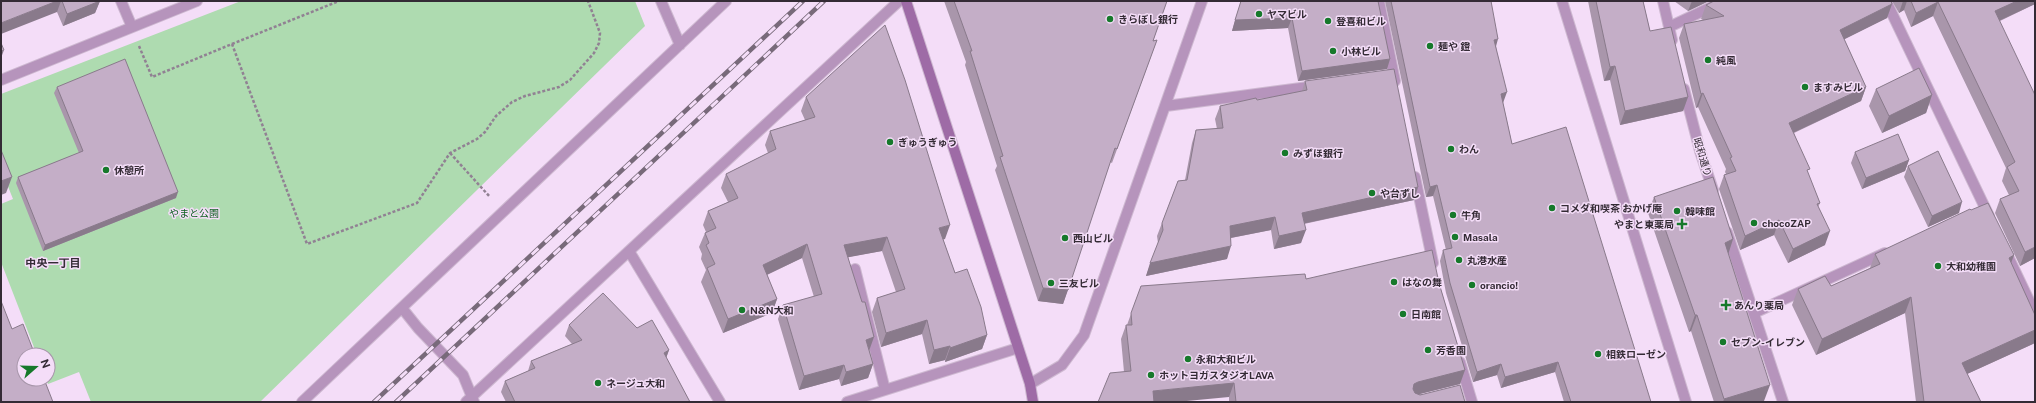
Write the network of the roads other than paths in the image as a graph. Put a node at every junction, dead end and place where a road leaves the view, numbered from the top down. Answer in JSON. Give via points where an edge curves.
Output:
{"nodes":[{"id":1,"x":121,"y":1,"type":"edge"},
{"id":2,"x":197,"y":1,"type":"edge"},
{"id":3,"x":661,"y":1,"type":"edge"},
{"id":4,"x":726,"y":1,"type":"edge"},
{"id":5,"x":899,"y":1,"type":"edge"},
{"id":6,"x":906,"y":1,"type":"edge"},
{"id":7,"x":1202,"y":1,"type":"edge"},
{"id":8,"x":1379,"y":1,"type":"edge"},
{"id":9,"x":1562,"y":1,"type":"edge"},
{"id":10,"x":1663,"y":1,"type":"edge"},
{"id":11,"x":1724,"y":1,"type":"edge"},
{"id":12,"x":1886,"y":1,"type":"edge"},
{"id":13,"x":132,"y":27,"type":"junction"},
{"id":14,"x":1669,"y":27,"type":"junction"},
{"id":15,"x":680,"y":45,"type":"junction"},
{"id":16,"x":1674,"y":48,"type":"edge"},
{"id":17,"x":1682,"y":78,"type":"edge"},
{"id":18,"x":1,"y":80,"type":"edge"},
{"id":19,"x":1324,"y":85,"type":"edge"},
{"id":20,"x":1397,"y":91,"type":"edge"},
{"id":21,"x":1166,"y":106,"type":"junction"},
{"id":22,"x":1413,"y":168,"type":"edge"},
{"id":23,"x":1717,"y":202,"type":"edge"},
{"id":24,"x":1992,"y":222,"type":"edge"},
{"id":25,"x":1724,"y":225,"type":"edge"},
{"id":26,"x":2002,"y":243,"type":"edge"},
{"id":27,"x":629,"y":251,"type":"junction"},
{"id":28,"x":1892,"y":251,"type":"edge"},
{"id":29,"x":855,"y":269,"type":"dead end"},
{"id":30,"x":1435,"y":273,"type":"edge"},
{"id":31,"x":402,"y":308,"type":"junction"},
{"id":32,"x":1754,"y":313,"type":"junction"},
{"id":33,"x":2035,"y":313,"type":"edge"},
{"id":34,"x":1018,"y":348,"type":"junction"},
{"id":35,"x":1457,"y":353,"type":"edge"},
{"id":36,"x":1030,"y":384,"type":"junction"},
{"id":37,"x":885,"y":390,"type":"junction"},
{"id":38,"x":470,"y":400,"type":"edge"},
{"id":39,"x":302,"y":402,"type":"edge"},
{"id":40,"x":720,"y":402,"type":"edge"},
{"id":41,"x":847,"y":402,"type":"edge"},
{"id":42,"x":1033,"y":402,"type":"edge"},
{"id":43,"x":1472,"y":402,"type":"edge"},
{"id":44,"x":1686,"y":402,"type":"edge"},
{"id":45,"x":1783,"y":402,"type":"edge"}],
"edges":[{"from":1,"to":13,"type":"street"},
{"from":2,"to":13,"type":"street"},
{"from":3,"to":15,"type":"street"},
{"from":4,"to":15,"type":"street"},
{"from":5,"to":27,"type":"street"},
{"from":6,"to":34,"type":"street"},
{"from":7,"to":21,"type":"street"},
{"from":8,"to":20,"type":"street","via":[[1389,76]]},
{"from":9,"to":44,"type":"street"},
{"from":10,"to":14,"type":"street"},
{"from":11,"to":14,"type":"street"},
{"from":12,"to":24,"type":"street","via":[[1982,209]]},
{"from":13,"to":18,"type":"street"},
{"from":14,"to":16,"type":"street"},
{"from":15,"to":31,"type":"street"},
{"from":17,"to":23,"type":"street","name":"昭和通り","via":[[1700,151]]},
{"from":19,"to":21,"type":"street"},
{"from":21,"to":36,"type":"street","via":[[1084,335],[1062,364]]},
{"from":22,"to":30,"type":"street"},
{"from":25,"to":32,"type":"street"},
{"from":26,"to":33,"type":"street"},
{"from":27,"to":38,"type":"street"},
{"from":27,"to":40,"type":"street"},
{"from":28,"to":32,"type":"street"},
{"from":29,"to":37,"type":"street"},
{"from":31,"to":38,"type":"street","via":[[462,375]]},
{"from":31,"to":39,"type":"street"},
{"from":32,"to":45,"type":"street"},
{"from":34,"to":36,"type":"street"},
{"from":34,"to":37,"type":"street"},
{"from":35,"to":43,"type":"street","via":[[1464,390]]},
{"from":36,"to":42,"type":"street"},
{"from":37,"to":41,"type":"street"}]}
